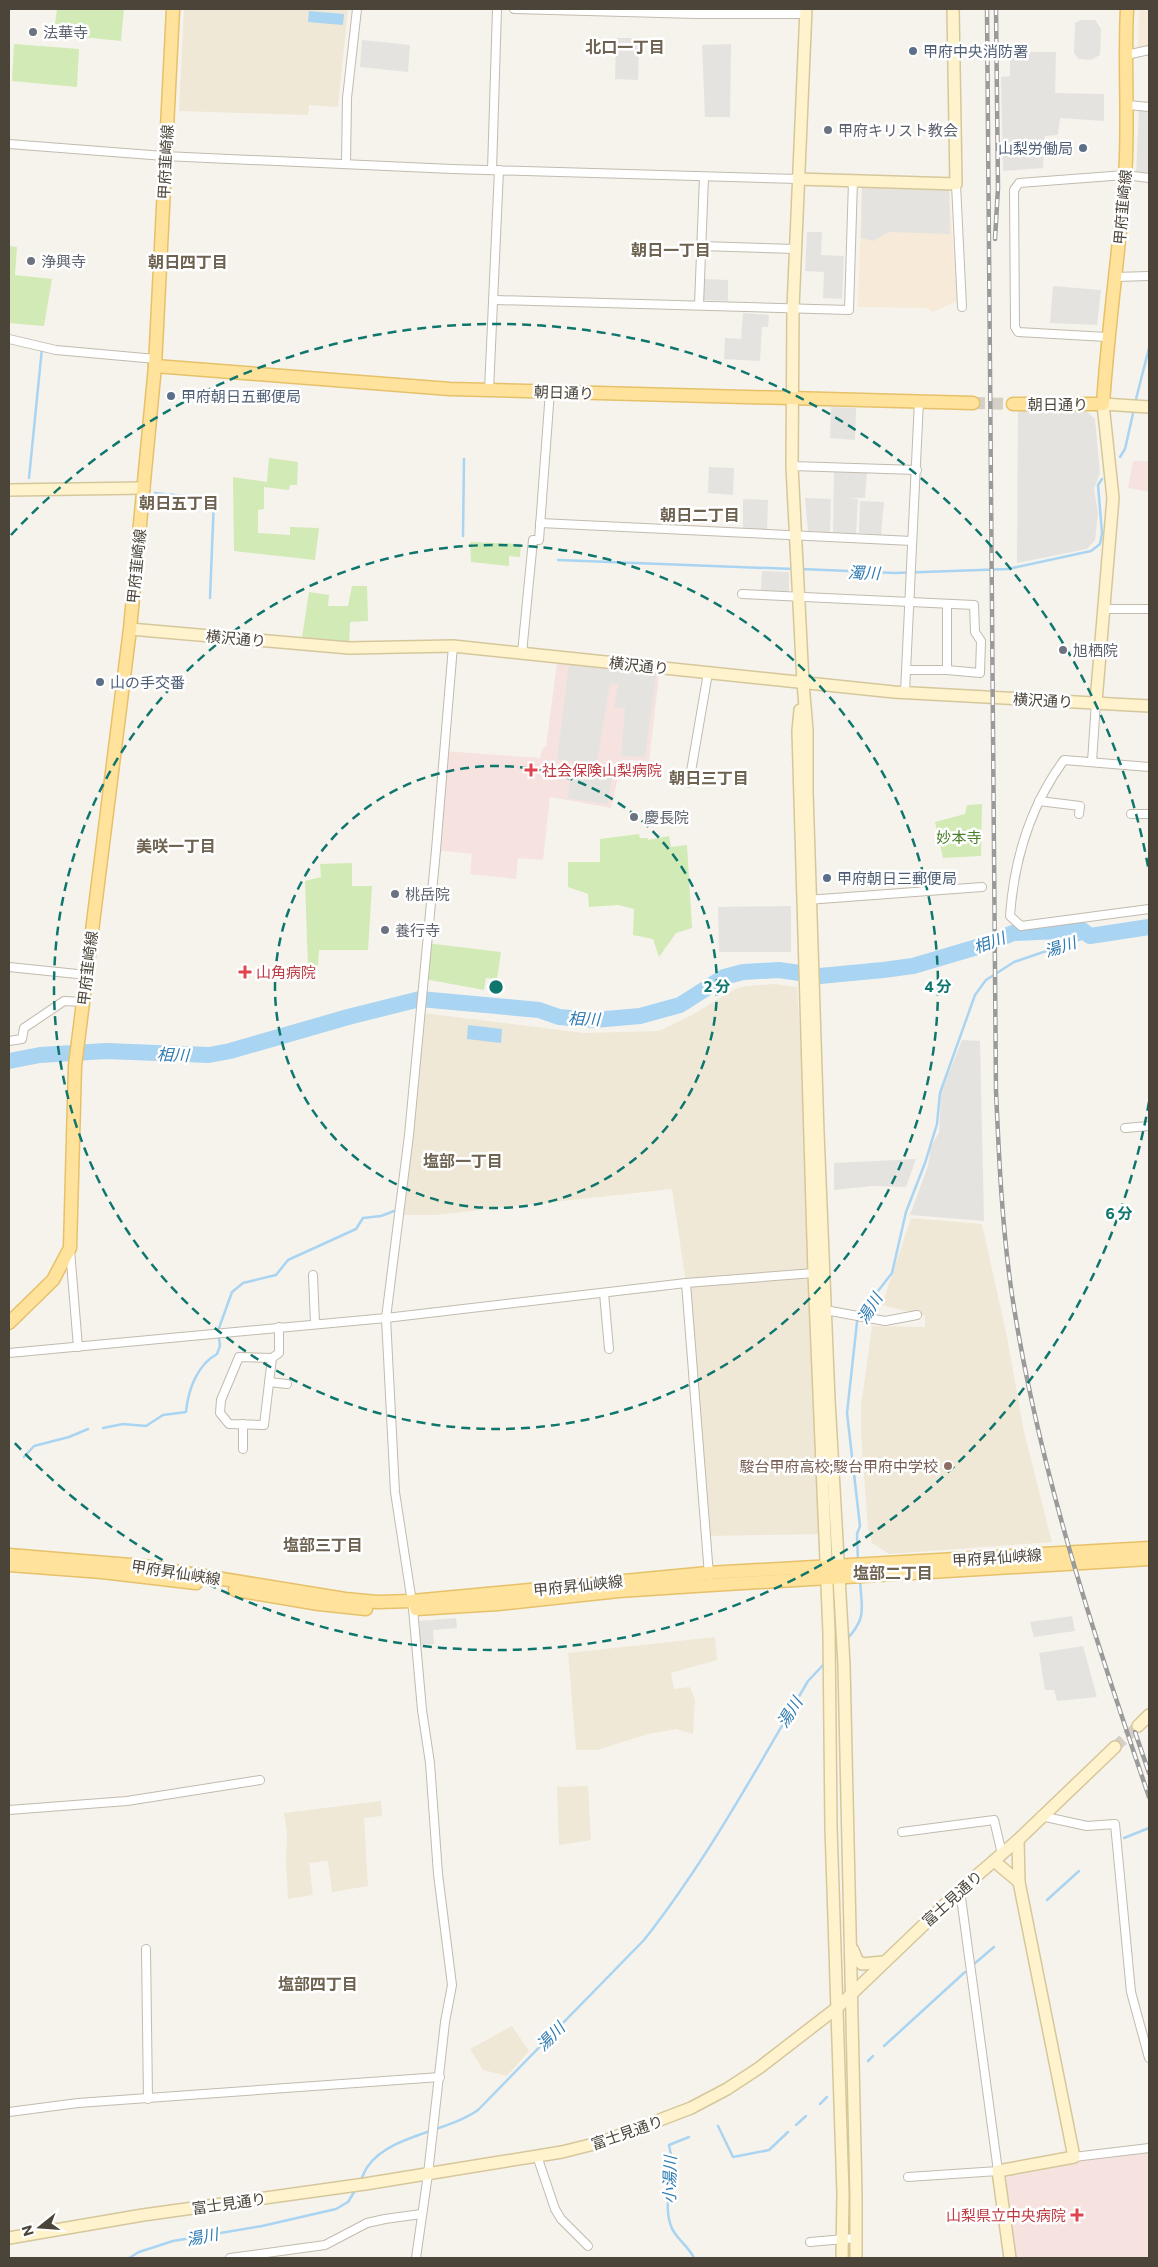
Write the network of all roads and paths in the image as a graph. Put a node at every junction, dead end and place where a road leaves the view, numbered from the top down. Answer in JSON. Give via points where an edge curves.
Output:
{"nodes":[{"id":1,"x":173,"y":9,"type":"edge"},
{"id":2,"x":356,"y":9,"type":"edge"},
{"id":3,"x":497,"y":9,"type":"edge"},
{"id":4,"x":514,"y":9,"type":"edge"},
{"id":5,"x":953,"y":9,"type":"edge"},
{"id":6,"x":1127,"y":9,"type":"edge"},
{"id":7,"x":806,"y":11,"type":"edge"},
{"id":8,"x":1149,"y":50,"type":"edge"},
{"id":9,"x":1126,"y":55,"type":"junction"},
{"id":10,"x":1128,"y":105,"type":"junction"},
{"id":11,"x":1149,"y":107,"type":"edge"},
{"id":12,"x":9,"y":144,"type":"edge"},
{"id":13,"x":164,"y":156,"type":"junction"},
{"id":14,"x":346,"y":164,"type":"junction"},
{"id":15,"x":495,"y":170,"type":"junction"},
{"id":16,"x":1125,"y":175,"type":"junction"},
{"id":17,"x":704,"y":177,"type":"junction"},
{"id":18,"x":1149,"y":178,"type":"edge"},
{"id":19,"x":798,"y":179,"type":"junction"},
{"id":20,"x":853,"y":181,"type":"junction"},
{"id":21,"x":956,"y":184,"type":"junction"},
{"id":22,"x":701,"y":246,"type":"junction"},
{"id":23,"x":795,"y":249,"type":"junction"},
{"id":24,"x":1149,"y":276,"type":"edge"},
{"id":25,"x":1115,"y":277,"type":"junction"},
{"id":26,"x":495,"y":300,"type":"junction"},
{"id":27,"x":700,"y":305,"type":"junction"},
{"id":28,"x":962,"y":307,"type":"dead end"},
{"id":29,"x":793,"y":308,"type":"junction"},
{"id":30,"x":1107,"y":337,"type":"junction"},
{"id":31,"x":9,"y":339,"type":"edge"},
{"id":32,"x":155,"y":363,"type":"junction"},
{"id":33,"x":489,"y":390,"type":"junction"},
{"id":34,"x":550,"y":391,"type":"junction"},
{"id":35,"x":792,"y":398,"type":"junction"},
{"id":36,"x":919,"y":401,"type":"junction"},
{"id":37,"x":973,"y":403,"type":"tunnel mouth"},
{"id":38,"x":1013,"y":404,"type":"tunnel mouth"},
{"id":39,"x":1103,"y":404,"type":"junction"},
{"id":40,"x":1149,"y":407,"type":"edge"},
{"id":41,"x":792,"y":466,"type":"junction"},
{"id":42,"x":917,"y":470,"type":"junction"},
{"id":43,"x":144,"y":488,"type":"junction"},
{"id":44,"x":9,"y":490,"type":"edge"},
{"id":45,"x":540,"y":523,"type":"junction"},
{"id":46,"x":796,"y":535,"type":"junction"},
{"id":47,"x":912,"y":540,"type":"junction"},
{"id":48,"x":742,"y":594,"type":"dead end"},
{"id":49,"x":798,"y":595,"type":"junction"},
{"id":50,"x":909,"y":602,"type":"junction"},
{"id":51,"x":947,"y":605,"type":"junction"},
{"id":52,"x":1104,"y":609,"type":"junction"},
{"id":53,"x":1149,"y":609,"type":"edge"},
{"id":54,"x":130,"y":629,"type":"junction"},
{"id":55,"x":453,"y":646,"type":"junction"},
{"id":56,"x":522,"y":653,"type":"junction"},
{"id":57,"x":907,"y":670,"type":"junction"},
{"id":58,"x":947,"y":670,"type":"junction"},
{"id":59,"x":708,"y":673,"type":"junction"},
{"id":60,"x":803,"y":683,"type":"junction"},
{"id":61,"x":905,"y":692,"type":"junction"},
{"id":62,"x":1096,"y":702,"type":"junction"},
{"id":63,"x":1149,"y":706,"type":"edge"},
{"id":64,"x":1092,"y":762,"type":"junction"},
{"id":65,"x":1149,"y":767,"type":"edge"},
{"id":66,"x":689,"y":783,"type":"dead end"},
{"id":67,"x":1039,"y":801,"type":"junction"},
{"id":68,"x":1079,"y":814,"type":"dead end"},
{"id":69,"x":1131,"y":814,"type":"dead end"},
{"id":70,"x":1149,"y":814,"type":"edge"},
{"id":71,"x":982,"y":886,"type":"dead end"},
{"id":72,"x":806,"y":900,"type":"junction"},
{"id":73,"x":1149,"y":909,"type":"edge"},
{"id":74,"x":9,"y":967,"type":"edge"},
{"id":75,"x":87,"y":975,"type":"junction"},
{"id":76,"x":809,"y":988,"type":"junction"},
{"id":77,"x":83,"y":1002,"type":"junction"},
{"id":78,"x":9,"y":1041,"type":"edge"},
{"id":79,"x":1149,"y":1126,"type":"edge"},
{"id":80,"x":1126,"y":1128,"type":"dead end"},
{"id":81,"x":70,"y":1248,"type":"junction"},
{"id":82,"x":814,"y":1273,"type":"junction"},
{"id":83,"x":313,"y":1275,"type":"dead end"},
{"id":84,"x":686,"y":1283,"type":"junction"},
{"id":85,"x":604,"y":1293,"type":"junction"},
{"id":86,"x":825,"y":1310,"type":"junction"},
{"id":87,"x":917,"y":1314,"type":"dead end"},
{"id":88,"x":386,"y":1318,"type":"junction"},
{"id":89,"x":315,"y":1323,"type":"junction"},
{"id":90,"x":9,"y":1324,"type":"edge"},
{"id":91,"x":279,"y":1326,"type":"junction"},
{"id":92,"x":78,"y":1348,"type":"junction"},
{"id":93,"x":609,"y":1349,"type":"dead end"},
{"id":94,"x":9,"y":1353,"type":"edge"},
{"id":95,"x":272,"y":1358,"type":"junction"},
{"id":96,"x":269,"y":1382,"type":"junction"},
{"id":97,"x":287,"y":1384,"type":"dead end"},
{"id":98,"x":243,"y":1424,"type":"junction"},
{"id":99,"x":243,"y":1449,"type":"dead end"},
{"id":100,"x":1149,"y":1548,"type":"edge"},
{"id":101,"x":9,"y":1555,"type":"edge"},
{"id":102,"x":1149,"y":1559,"type":"edge"},
{"id":103,"x":9,"y":1565,"type":"edge"},
{"id":104,"x":831,"y":1566,"type":"junction"},
{"id":105,"x":859,"y":1571,"type":"junction"},
{"id":106,"x":709,"y":1579,"type":"junction"},
{"id":107,"x":832,"y":1579,"type":"junction"},
{"id":108,"x":413,"y":1605,"type":"junction"},
{"id":109,"x":1149,"y":1715,"type":"edge"},
{"id":110,"x":1138,"y":1726,"type":"tunnel mouth"},
{"id":111,"x":1115,"y":1747,"type":"tunnel mouth"},
{"id":112,"x":260,"y":1780,"type":"dead end"},
{"id":113,"x":9,"y":1810,"type":"edge"},
{"id":114,"x":1041,"y":1816,"type":"junction"},
{"id":115,"x":902,"y":1832,"type":"dead end"},
{"id":116,"x":1018,"y":1840,"type":"junction"},
{"id":117,"x":998,"y":1857,"type":"junction"},
{"id":118,"x":1020,"y":1882,"type":"junction"},
{"id":119,"x":960,"y":1890,"type":"junction"},
{"id":120,"x":850,"y":1944,"type":"junction"},
{"id":121,"x":146,"y":1949,"type":"dead end"},
{"id":122,"x":883,"y":1962,"type":"junction"},
{"id":123,"x":852,"y":1994,"type":"junction"},
{"id":124,"x":838,"y":2007,"type":"junction"},
{"id":125,"x":1149,"y":2058,"type":"edge"},
{"id":126,"x":440,"y":2077,"type":"junction"},
{"id":127,"x":148,"y":2099,"type":"junction"},
{"id":128,"x":9,"y":2112,"type":"edge"},
{"id":129,"x":1149,"y":2148,"type":"edge"},
{"id":130,"x":537,"y":2156,"type":"junction"},
{"id":131,"x":1074,"y":2156,"type":"junction"},
{"id":132,"x":998,"y":2171,"type":"junction"},
{"id":133,"x":428,"y":2174,"type":"junction"},
{"id":134,"x":908,"y":2177,"type":"dead end"},
{"id":135,"x":421,"y":2214,"type":"junction"},
{"id":136,"x":9,"y":2238,"type":"edge"},
{"id":137,"x":842,"y":2238,"type":"junction"},
{"id":138,"x":856,"y":2238,"type":"junction"},
{"id":139,"x":810,"y":2242,"type":"dead end"},
{"id":140,"x":588,"y":2246,"type":"dead end"},
{"id":141,"x":230,"y":2258,"type":"edge"},
{"id":142,"x":416,"y":2258,"type":"edge"},
{"id":143,"x":842,"y":2258,"type":"edge"},
{"id":144,"x":856,"y":2258,"type":"edge"},
{"id":145,"x":1010,"y":2258,"type":"edge"}],
"edges":[{"from":1,"to":13,"type":"main road","name":"甲府韮崎線"},
{"from":2,"to":14,"type":"street","via":[[347,98]]},
{"from":3,"to":15,"type":"street"},
{"from":4,"to":7,"type":"street","via":[[696,14]]},
{"from":5,"to":21,"type":"street"},
{"from":6,"to":9,"type":"main road","name":"甲府韮崎線"},
{"from":7,"to":19,"type":"street"},
{"from":8,"to":9,"type":"street"},
{"from":9,"to":10,"type":"main road","name":"甲府韮崎線"},
{"from":10,"to":11,"type":"street"},
{"from":10,"to":16,"type":"main road","name":"甲府韮崎線"},
{"from":12,"to":13,"type":"street"},
{"from":13,"to":14,"type":"street"},
{"from":13,"to":32,"type":"main road","name":"甲府韮崎線"},
{"from":14,"to":15,"type":"street"},
{"from":15,"to":17,"type":"street"},
{"from":15,"to":26,"type":"street"},
{"from":16,"to":18,"type":"street"},
{"from":16,"to":25,"type":"main road","name":"甲府韮崎線"},
{"from":16,"to":30,"type":"street","via":[[1020,183],[1014,190],[1015,327],[1018,332]]},
{"from":17,"to":19,"type":"street"},
{"from":17,"to":22,"type":"street"},
{"from":19,"to":20,"type":"street"},
{"from":19,"to":23,"type":"street"},
{"from":20,"to":21,"type":"street"},
{"from":20,"to":29,"type":"street","via":[[849,310]]},
{"from":21,"to":28,"type":"street"},
{"from":22,"to":23,"type":"street"},
{"from":22,"to":27,"type":"street"},
{"from":23,"to":29,"type":"street"},
{"from":24,"to":25,"type":"street"},
{"from":25,"to":30,"type":"main road","name":"甲府韮崎線"},
{"from":26,"to":27,"type":"street"},
{"from":26,"to":33,"type":"street"},
{"from":27,"to":29,"type":"street"},
{"from":29,"to":35,"type":"street"},
{"from":30,"to":39,"type":"main road","name":"甲府韮崎線"},
{"from":31,"to":32,"type":"street","via":[[56,350]]},
{"from":32,"to":33,"type":"main road","name":"朝日通り"},
{"from":32,"to":43,"type":"main road","name":"甲府韮崎線"},
{"from":33,"to":34,"type":"main road","name":"朝日通り"},
{"from":34,"to":35,"type":"main road","name":"朝日通り"},
{"from":34,"to":45,"type":"street"},
{"from":35,"to":36,"type":"main road","name":"朝日通り"},
{"from":35,"to":41,"type":"street"},
{"from":36,"to":37,"type":"main road","name":"朝日通り"},
{"from":36,"to":42,"type":"street"},
{"from":38,"to":39,"type":"main road","name":"朝日通り"},
{"from":39,"to":40,"type":"street"},
{"from":39,"to":52,"type":"street","via":[[1113,492]]},
{"from":41,"to":42,"type":"street"},
{"from":41,"to":46,"type":"street"},
{"from":42,"to":47,"type":"street"},
{"from":43,"to":44,"type":"street"},
{"from":43,"to":54,"type":"main road","name":"甲府韮崎線"},
{"from":45,"to":46,"type":"street"},
{"from":45,"to":56,"type":"street","via":[[539,540],[533,540]]},
{"from":46,"to":47,"type":"street"},
{"from":46,"to":49,"type":"street"},
{"from":47,"to":50,"type":"street"},
{"from":48,"to":49,"type":"street"},
{"from":49,"to":50,"type":"street"},
{"from":49,"to":60,"type":"street"},
{"from":50,"to":51,"type":"street"},
{"from":50,"to":57,"type":"street"},
{"from":51,"to":58,"type":"street"},
{"from":51,"to":58,"type":"street","via":[[974,605],[975,632],[981,641],[980,673]]},
{"from":52,"to":53,"type":"street"},
{"from":52,"to":62,"type":"street"},
{"from":54,"to":55,"type":"street","name":"横沢通り","via":[[349,648]]},
{"from":54,"to":75,"type":"main road","name":"甲府韮崎線"},
{"from":55,"to":56,"type":"street","name":"横沢通り"},
{"from":55,"to":88,"type":"street","via":[[408,1144]]},
{"from":56,"to":59,"type":"street","name":"横沢通り"},
{"from":57,"to":58,"type":"street"},
{"from":57,"to":61,"type":"street"},
{"from":59,"to":60,"type":"street","name":"横沢通り"},
{"from":59,"to":66,"type":"street"},
{"from":60,"to":61,"type":"street","name":"横沢通り"},
{"from":60,"to":72,"type":"street","via":[[807,730]]},
{"from":61,"to":62,"type":"street","name":"横沢通り"},
{"from":62,"to":63,"type":"street","name":"横沢通り"},
{"from":62,"to":64,"type":"street"},
{"from":64,"to":65,"type":"street"},
{"from":64,"to":67,"type":"street","via":[[1064,760]]},
{"from":67,"to":68,"type":"street","via":[[1080,806]]},
{"from":67,"to":73,"type":"street","via":[[1016,865],[1010,916],[1021,926]]},
{"from":69,"to":70,"type":"street"},
{"from":71,"to":72,"type":"street"},
{"from":72,"to":76,"type":"street"},
{"from":74,"to":75,"type":"street"},
{"from":75,"to":77,"type":"main road","name":"甲府韮崎線"},
{"from":76,"to":82,"type":"street"},
{"from":76,"to":86,"type":"street"},
{"from":77,"to":78,"type":"street","via":[[64,1001],[24,1028],[22,1039]]},
{"from":77,"to":81,"type":"main road","name":"甲府韮崎線","via":[[75,1066]]},
{"from":79,"to":80,"type":"street"},
{"from":81,"to":90,"type":"main road","via":[[53,1280]]},
{"from":81,"to":92,"type":"street"},
{"from":82,"to":84,"type":"street"},
{"from":82,"to":104,"type":"street"},
{"from":83,"to":89,"type":"street"},
{"from":84,"to":85,"type":"street"},
{"from":84,"to":106,"type":"street"},
{"from":85,"to":88,"type":"street"},
{"from":85,"to":93,"type":"street"},
{"from":86,"to":87,"type":"street","via":[[885,1321]]},
{"from":86,"to":104,"type":"street"},
{"from":88,"to":89,"type":"street"},
{"from":88,"to":108,"type":"street","via":[[396,1497]]},
{"from":89,"to":91,"type":"street"},
{"from":91,"to":92,"type":"street"},
{"from":91,"to":95,"type":"street","via":[[279,1353]]},
{"from":92,"to":94,"type":"street"},
{"from":95,"to":96,"type":"street"},
{"from":95,"to":98,"type":"street","via":[[239,1357],[221,1400],[220,1413],[229,1424]]},
{"from":96,"to":97,"type":"street"},
{"from":96,"to":98,"type":"street","via":[[264,1425]]},
{"from":98,"to":99,"type":"street"},
{"from":100,"to":105,"type":"main road","name":"甲府昇仙峡線"},
{"from":101,"to":108,"type":"main road","name":"甲府昇仙峡線","via":[[143,1566],[345,1598]]},
{"from":102,"to":105,"type":"main road","name":"甲府昇仙峡線"},
{"from":103,"to":108,"type":"main road","name":"甲府昇仙峡線","via":[[184,1581],[345,1607]]},
{"from":104,"to":105,"type":"main road","name":"甲府昇仙峡線"},
{"from":104,"to":106,"type":"main road","name":"甲府昇仙峡線"},
{"from":104,"to":107,"type":"street"},
{"from":105,"to":107,"type":"main road","name":"甲府昇仙峡線"},
{"from":106,"to":107,"type":"main road","name":"甲府昇仙峡線"},
{"from":106,"to":108,"type":"main road","name":"甲府昇仙峡線"},
{"from":107,"to":120,"type":"street","via":[[842,1632],[844,1665]]},
{"from":107,"to":124,"type":"street","via":[[831,1827]]},
{"from":108,"to":126,"type":"street","via":[[438,1874],[452,1985]]},
{"from":109,"to":110,"type":"street"},
{"from":111,"to":114,"type":"street","name":"富士見通り"},
{"from":112,"to":113,"type":"street","via":[[127,1802]]},
{"from":114,"to":116,"type":"street","name":"富士見通り"},
{"from":114,"to":125,"type":"street","via":[[1087,1826],[1115,1824],[1131,1992]]},
{"from":115,"to":117,"type":"street","via":[[994,1820]]},
{"from":116,"to":117,"type":"street","name":"富士見通り"},
{"from":116,"to":118,"type":"street"},
{"from":117,"to":118,"type":"street"},
{"from":117,"to":119,"type":"street","name":"富士見通り"},
{"from":118,"to":131,"type":"street"},
{"from":119,"to":122,"type":"street","name":"富士見通り"},
{"from":119,"to":132,"type":"street"},
{"from":120,"to":122,"type":"street","via":[[856,1960],[862,1964]]},
{"from":120,"to":123,"type":"street"},
{"from":121,"to":127,"type":"street"},
{"from":122,"to":123,"type":"street","name":"富士見通り"},
{"from":123,"to":124,"type":"street","name":"富士見通り"},
{"from":123,"to":138,"type":"street"},
{"from":124,"to":130,"type":"street","name":"富士見通り","via":[[727,2090],[691,2108],[602,2142]]},
{"from":124,"to":137,"type":"street"},
{"from":126,"to":127,"type":"street"},
{"from":126,"to":133,"type":"street"},
{"from":127,"to":128,"type":"street","via":[[78,2103]]},
{"from":129,"to":131,"type":"street"},
{"from":130,"to":133,"type":"street","name":"富士見通り"},
{"from":130,"to":140,"type":"street","via":[[555,2209]]},
{"from":131,"to":132,"type":"street"},
{"from":132,"to":134,"type":"street"},
{"from":132,"to":145,"type":"street"},
{"from":133,"to":135,"type":"street"},
{"from":133,"to":136,"type":"street","name":"富士見通り","via":[[143,2215]]},
{"from":135,"to":141,"type":"street","via":[[385,2218],[325,2246]]},
{"from":135,"to":142,"type":"street"},
{"from":137,"to":138,"type":"street"},
{"from":137,"to":139,"type":"street"},
{"from":137,"to":143,"type":"street"},
{"from":138,"to":144,"type":"street"}]}
